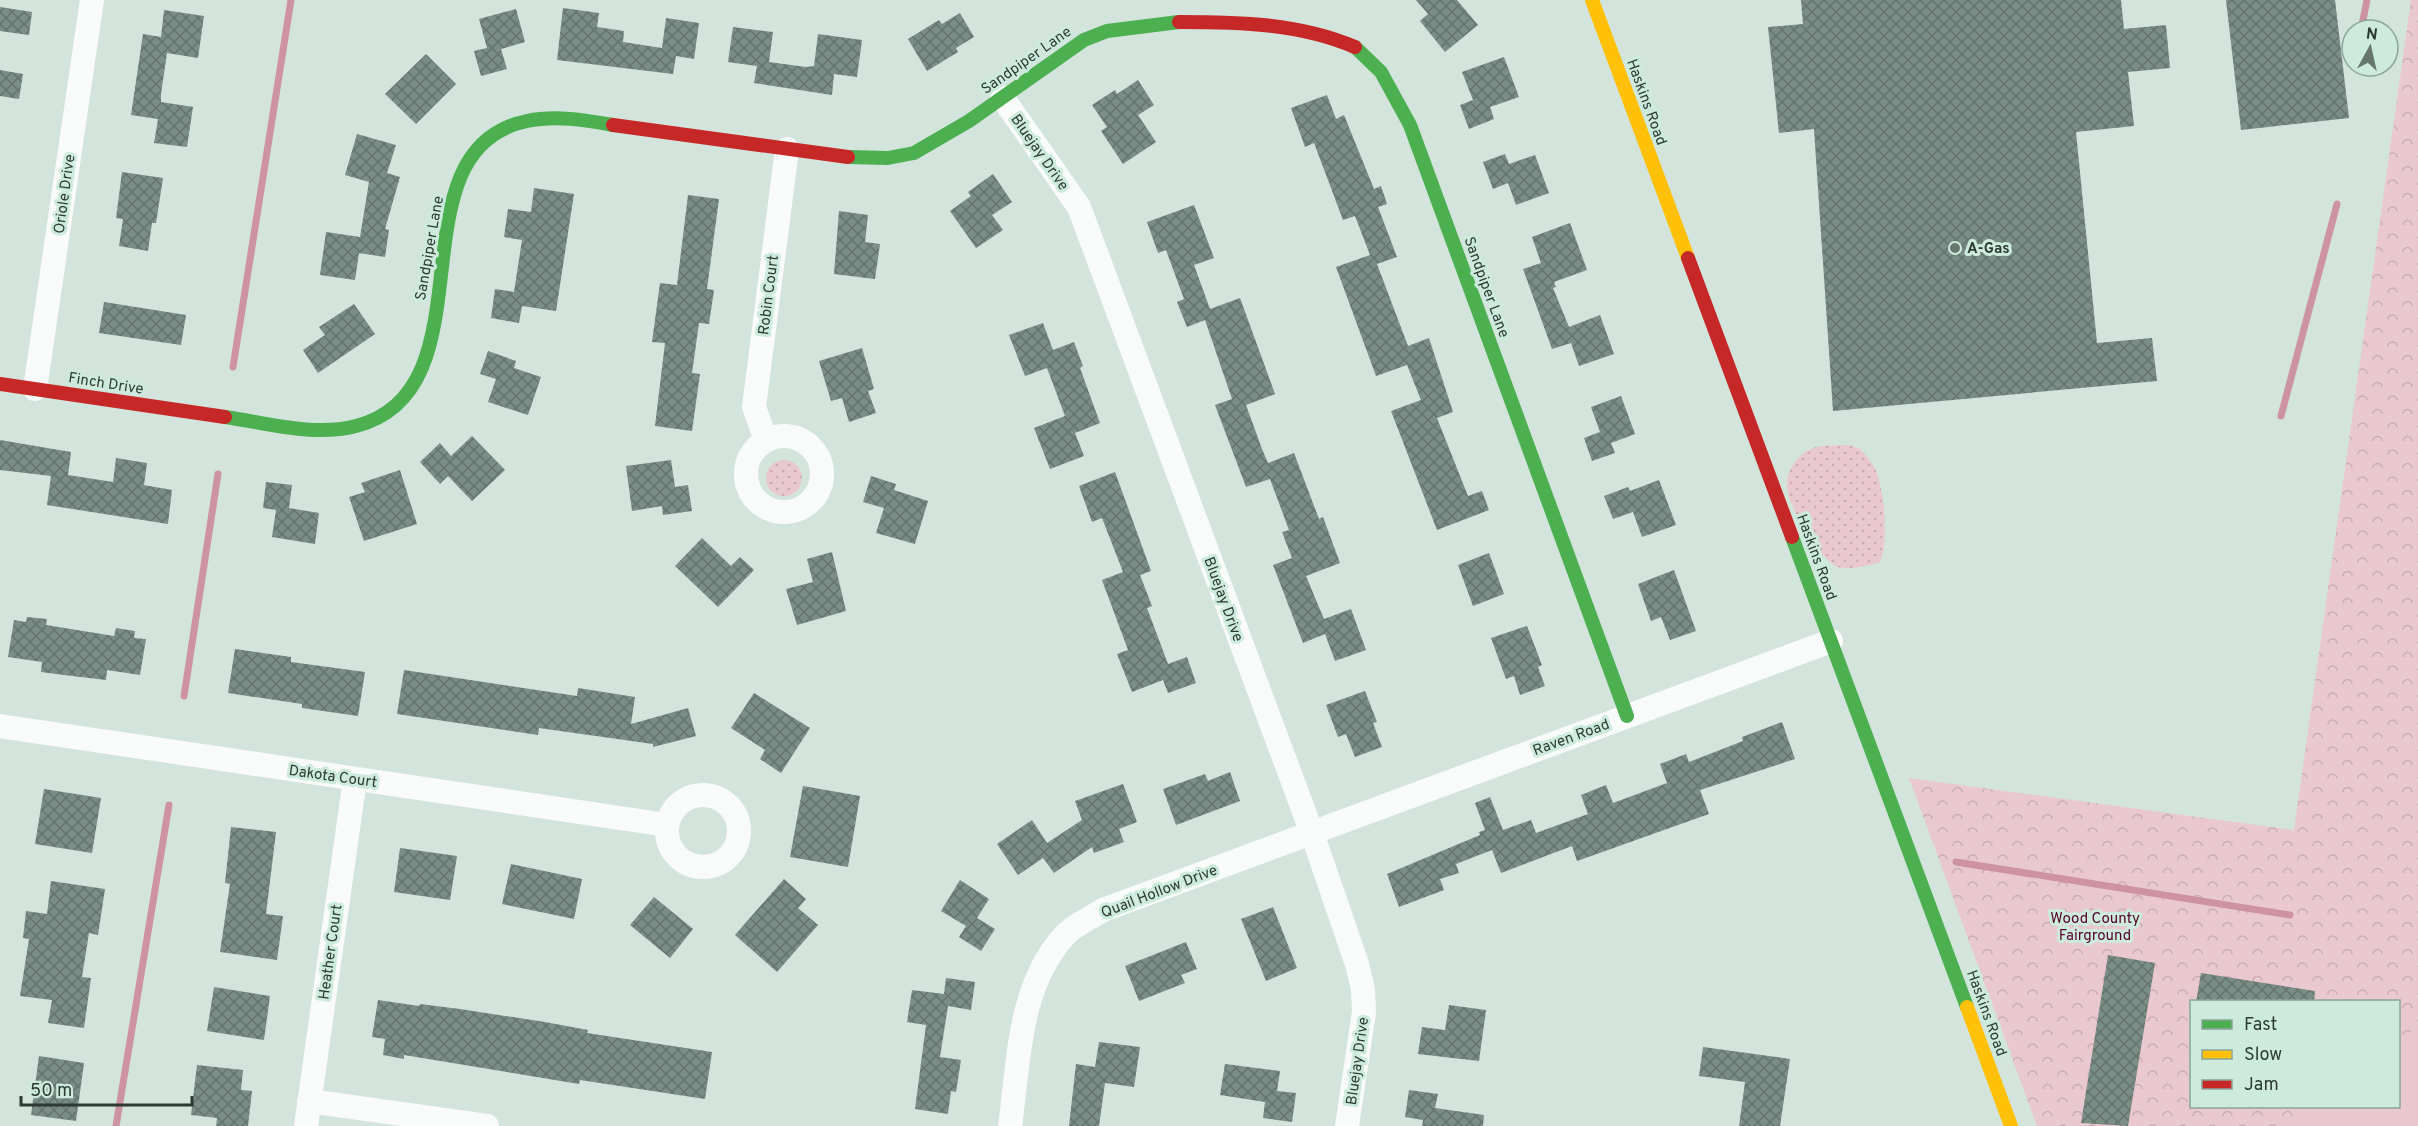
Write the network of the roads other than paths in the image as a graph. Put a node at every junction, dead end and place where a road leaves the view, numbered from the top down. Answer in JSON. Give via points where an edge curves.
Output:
{"nodes":[{"id":1,"x":92,"y":0,"type":"edge"},
{"id":2,"x":1592,"y":0,"type":"edge"},
{"id":3,"x":1002,"y":98,"type":"junction"},
{"id":4,"x":787,"y":149,"type":"junction"},
{"id":5,"x":0,"y":384,"type":"edge"},
{"id":6,"x":35,"y":388,"type":"junction"},
{"id":7,"x":207,"y":415,"type":"joint"},
{"id":8,"x":766,"y":440,"type":"dead end"},
{"id":9,"x":1831,"y":641,"type":"junction"},
{"id":10,"x":1628,"y":716,"type":"junction"},
{"id":11,"x":0,"y":726,"type":"edge"},
{"id":12,"x":355,"y":778,"type":"junction"},
{"id":13,"x":667,"y":825,"type":"dead end"},
{"id":14,"x":1312,"y":833,"type":"junction"},
{"id":15,"x":309,"y":1101,"type":"junction"},
{"id":16,"x":306,"y":1126,"type":"edge"},
{"id":17,"x":488,"y":1126,"type":"edge"},
{"id":18,"x":1010,"y":1126,"type":"edge"},
{"id":19,"x":1347,"y":1126,"type":"edge"},
{"id":20,"x":2011,"y":1126,"type":"edge"}],
"edges":[{"from":1,"to":6,"type":"street","name":"Oriole Drive"},
{"from":2,"to":9,"type":"street","name":"Haskins Road"},
{"from":3,"to":4,"type":"street","name":"Sandpiper Lane","via":[[949,135],[908,156],[858,159]]},
{"from":3,"to":10,"type":"street","name":"Sandpiper Lane","via":[[1087,38],[1123,26],[1171,20],[1320,33],[1355,46],[1377,65],[1410,125]]},
{"from":3,"to":14,"type":"street","name":"Bluejay Drive","via":[[1078,207]]},
{"from":4,"to":7,"type":"street","name":"Sandpiper Lane","via":[[582,120],[530,120],[492,136],[467,164],[453,198],[428,347],[419,375],[405,399],[383,416],[353,429],[323,430]]},
{"from":4,"to":8,"type":"street","name":"Robin Court","via":[[754,407]]},
{"from":5,"to":6,"type":"street","name":"Finch Drive"},
{"from":6,"to":7,"type":"street","name":"Finch Drive"},
{"from":9,"to":10,"type":"street","name":"Raven Road"},
{"from":9,"to":20,"type":"street","name":"Haskins Road"},
{"from":10,"to":14,"type":"street","name":"Raven Road"},
{"from":11,"to":12,"type":"street","name":"Dakota Court"},
{"from":12,"to":13,"type":"street","name":"Dakota Court"},
{"from":12,"to":15,"type":"street","name":"Heather Court"},
{"from":14,"to":18,"type":"street","name":"Quail Hollow Drive","via":[[1103,910],[1066,934],[1041,969],[1026,1010]]},
{"from":14,"to":19,"type":"street","name":"Bluejay Drive","via":[[1363,989],[1364,1012]]},
{"from":15,"to":16,"type":"street","name":"Heather Court"},
{"from":15,"to":17,"type":"street"}]}
